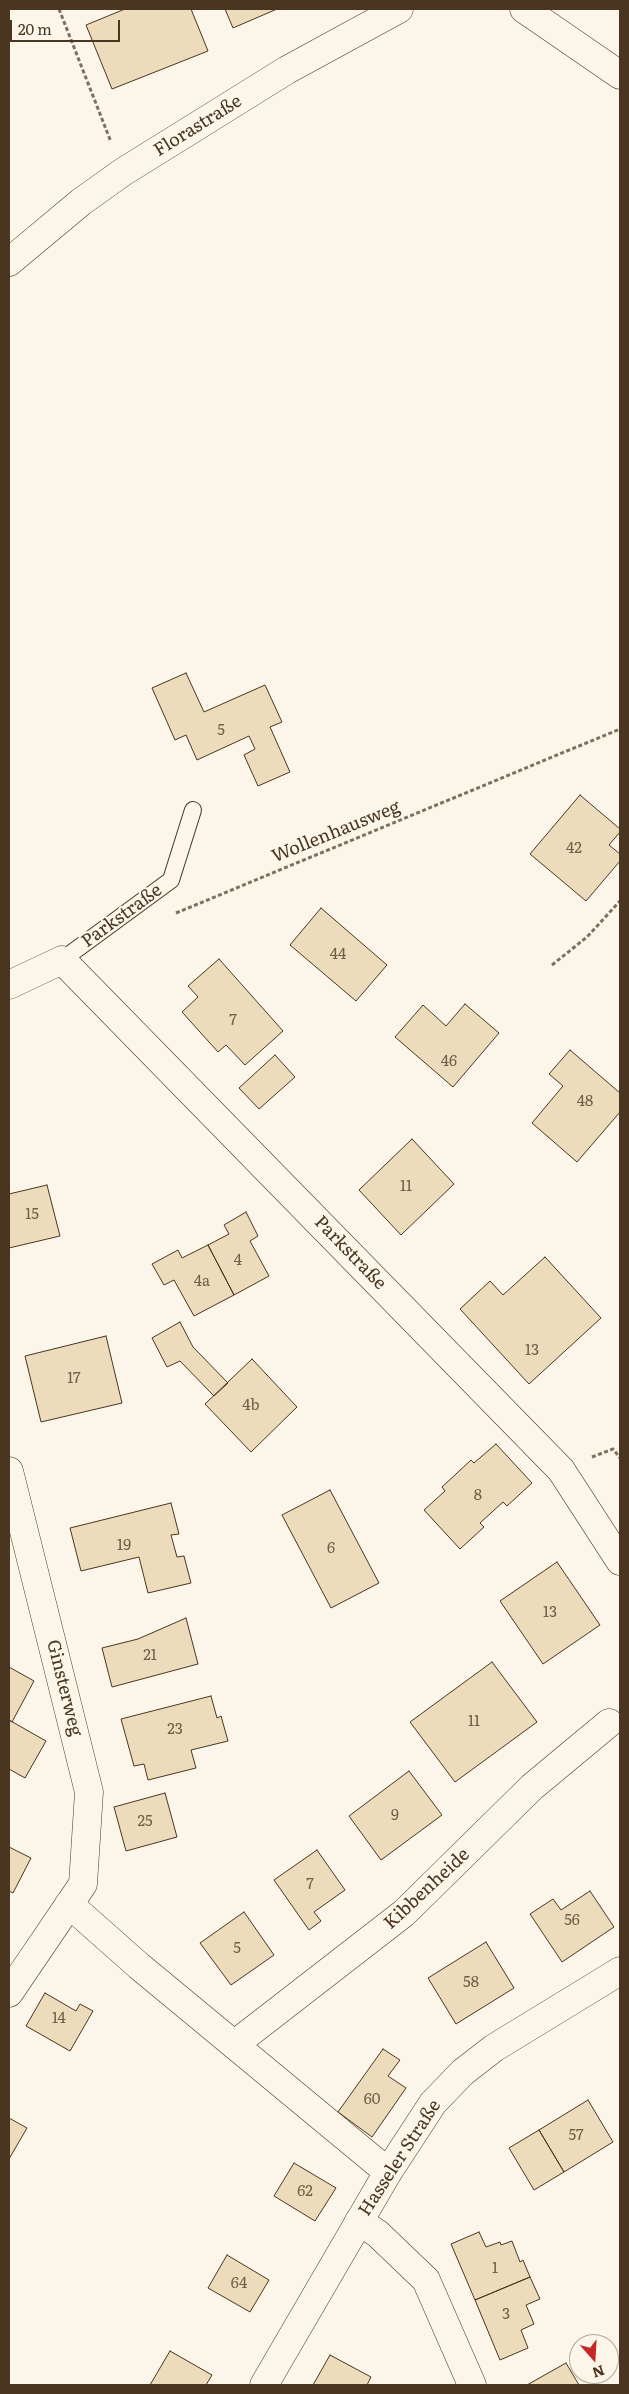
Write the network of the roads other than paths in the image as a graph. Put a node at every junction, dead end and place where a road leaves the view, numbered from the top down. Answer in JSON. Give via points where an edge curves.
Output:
{"nodes":[{"id":1,"x":400,"y":9,"type":"edge"},
{"id":2,"x":524,"y":9,"type":"edge"},
{"id":3,"x":620,"y":75,"type":"edge"},
{"id":4,"x":9,"y":262,"type":"edge"},
{"id":5,"x":193,"y":810,"type":"dead end"},
{"id":6,"x":62,"y":960,"type":"junction"},
{"id":7,"x":9,"y":985,"type":"edge"},
{"id":8,"x":9,"y":1471,"type":"edge"},
{"id":9,"x":620,"y":1561,"type":"edge"},
{"id":10,"x":609,"y":1723,"type":"dead end"},
{"id":11,"x":69,"y":1904,"type":"junction"},
{"id":12,"x":620,"y":1971,"type":"edge"},
{"id":13,"x":9,"y":1993,"type":"edge"},
{"id":14,"x":236,"y":2044,"type":"junction"},
{"id":15,"x":388,"y":2172,"type":"junction"},
{"id":16,"x":359,"y":2221,"type":"junction"},
{"id":17,"x":264,"y":2385,"type":"edge"},
{"id":18,"x":472,"y":2385,"type":"edge"}],
"edges":[{"from":1,"to":4,"type":"street","name":"Florastraße","via":[[287,70],[123,172]]},
{"from":2,"to":3,"type":"street"},
{"from":5,"to":6,"type":"lane","name":"Parkstraße","via":[[171,880]]},
{"from":6,"to":7,"type":"street","name":"Parkstraße"},
{"from":6,"to":9,"type":"street","name":"Parkstraße","via":[[561,1470]]},
{"from":8,"to":11,"type":"street","name":"Ginsterweg","via":[[89,1792],[83,1884]]},
{"from":10,"to":14,"type":"street","name":"Kibbenheide","via":[[532,1787],[404,1913]]},
{"from":11,"to":13,"type":"street","name":"Ginsterweg"},
{"from":11,"to":14,"type":"street","via":[[139,1966]]},
{"from":12,"to":15,"type":"street","name":"Hasseler Straße","via":[[494,2048],[463,2072],[433,2103]]},
{"from":14,"to":15,"type":"street"},
{"from":15,"to":16,"type":"street","name":"Hasseler Straße"},
{"from":16,"to":17,"type":"street","name":"Hasseler Straße"},
{"from":16,"to":18,"type":"street","via":[[378,2234],[426,2280]]}]}
